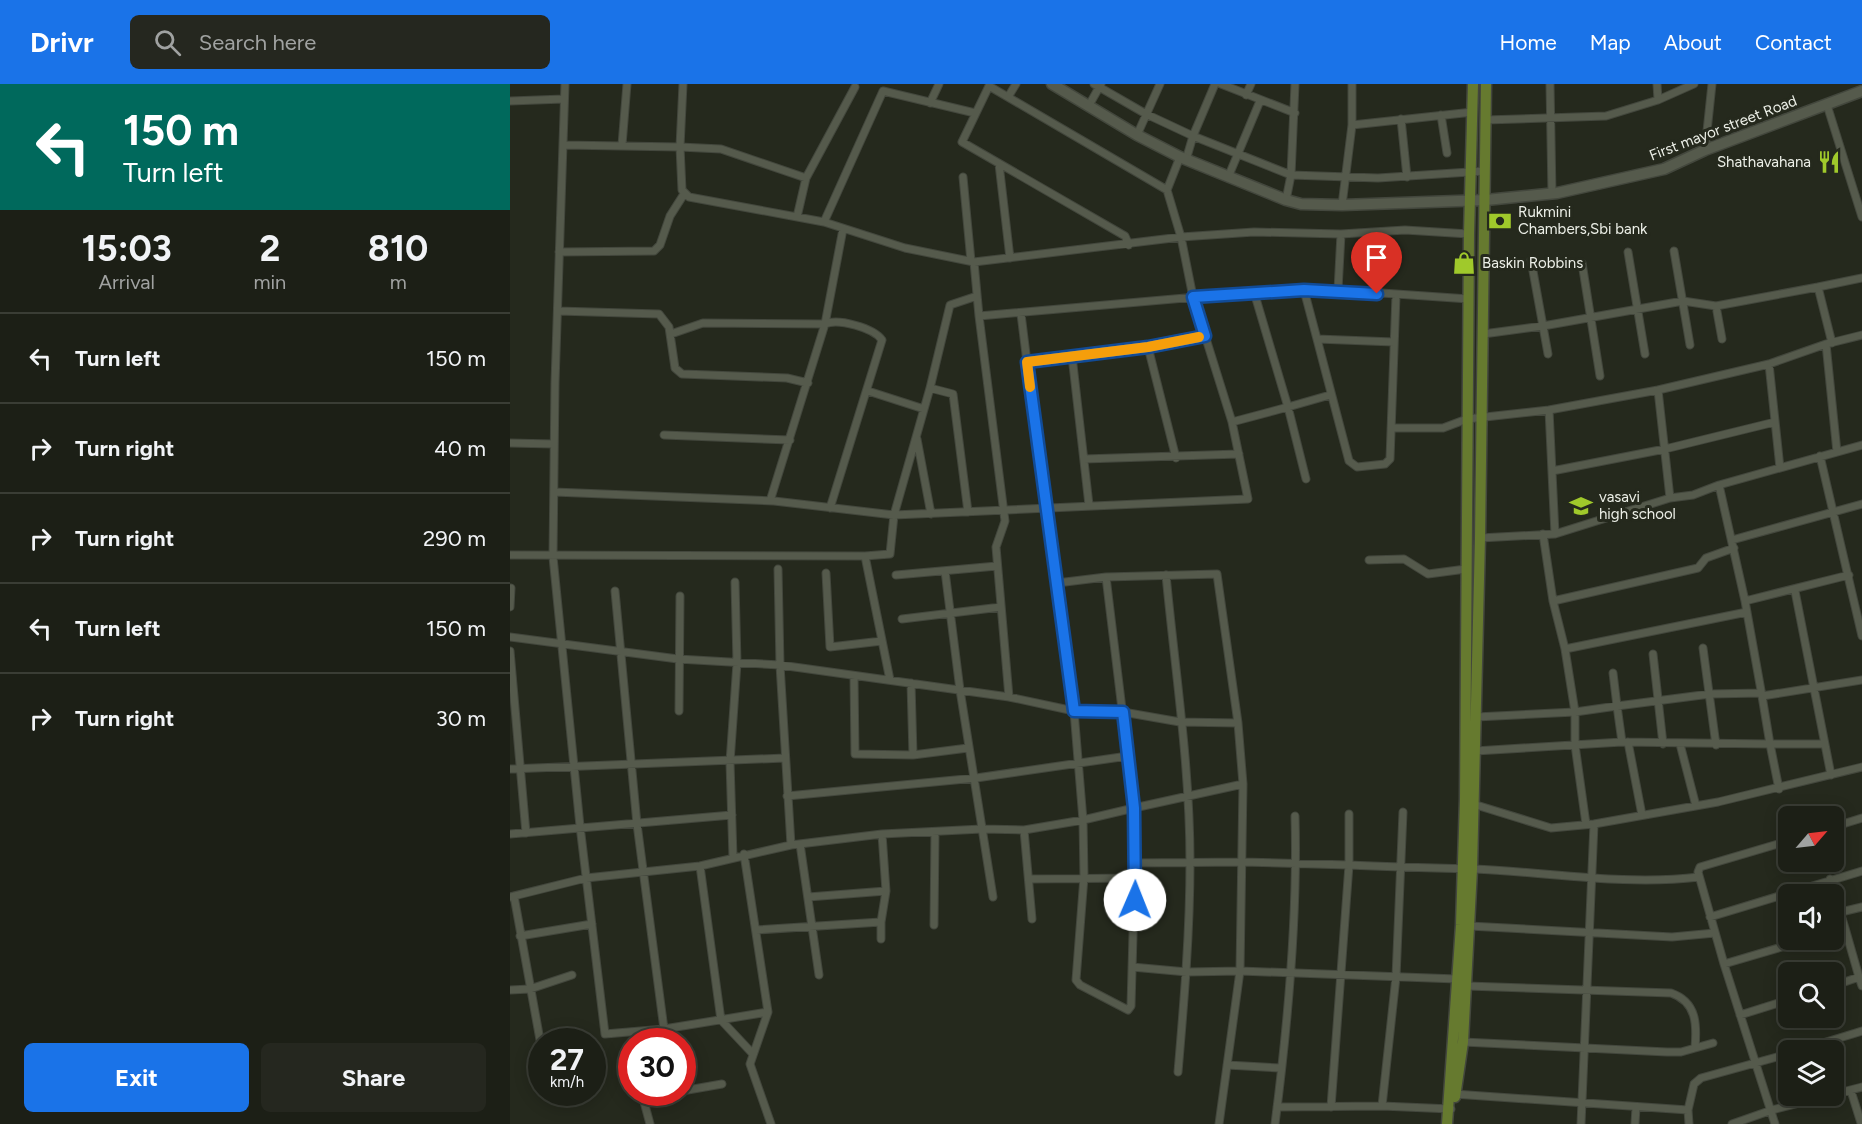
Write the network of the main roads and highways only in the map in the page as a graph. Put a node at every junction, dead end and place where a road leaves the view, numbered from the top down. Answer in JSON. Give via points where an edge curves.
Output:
{"nodes":[{"id":1,"x":1473,"y":84,"type":"edge"},
{"id":2,"x":1486,"y":84,"type":"edge"},
{"id":3,"x":1467,"y":869,"type":"junction"},
{"id":4,"x":1452,"y":1094,"type":"junction"},
{"id":5,"x":1449,"y":1114,"type":"edge"}],
"edges":[{"from":1,"to":3,"type":"main road","via":[[1467,419]]},
{"from":2,"to":3,"type":"main road","via":[[1476,717]]},
{"from":3,"to":4,"type":"main road"},
{"from":3,"to":4,"type":"main road","via":[[1467,986],[1463,1042]]},
{"from":4,"to":5,"type":"main road"}]}
